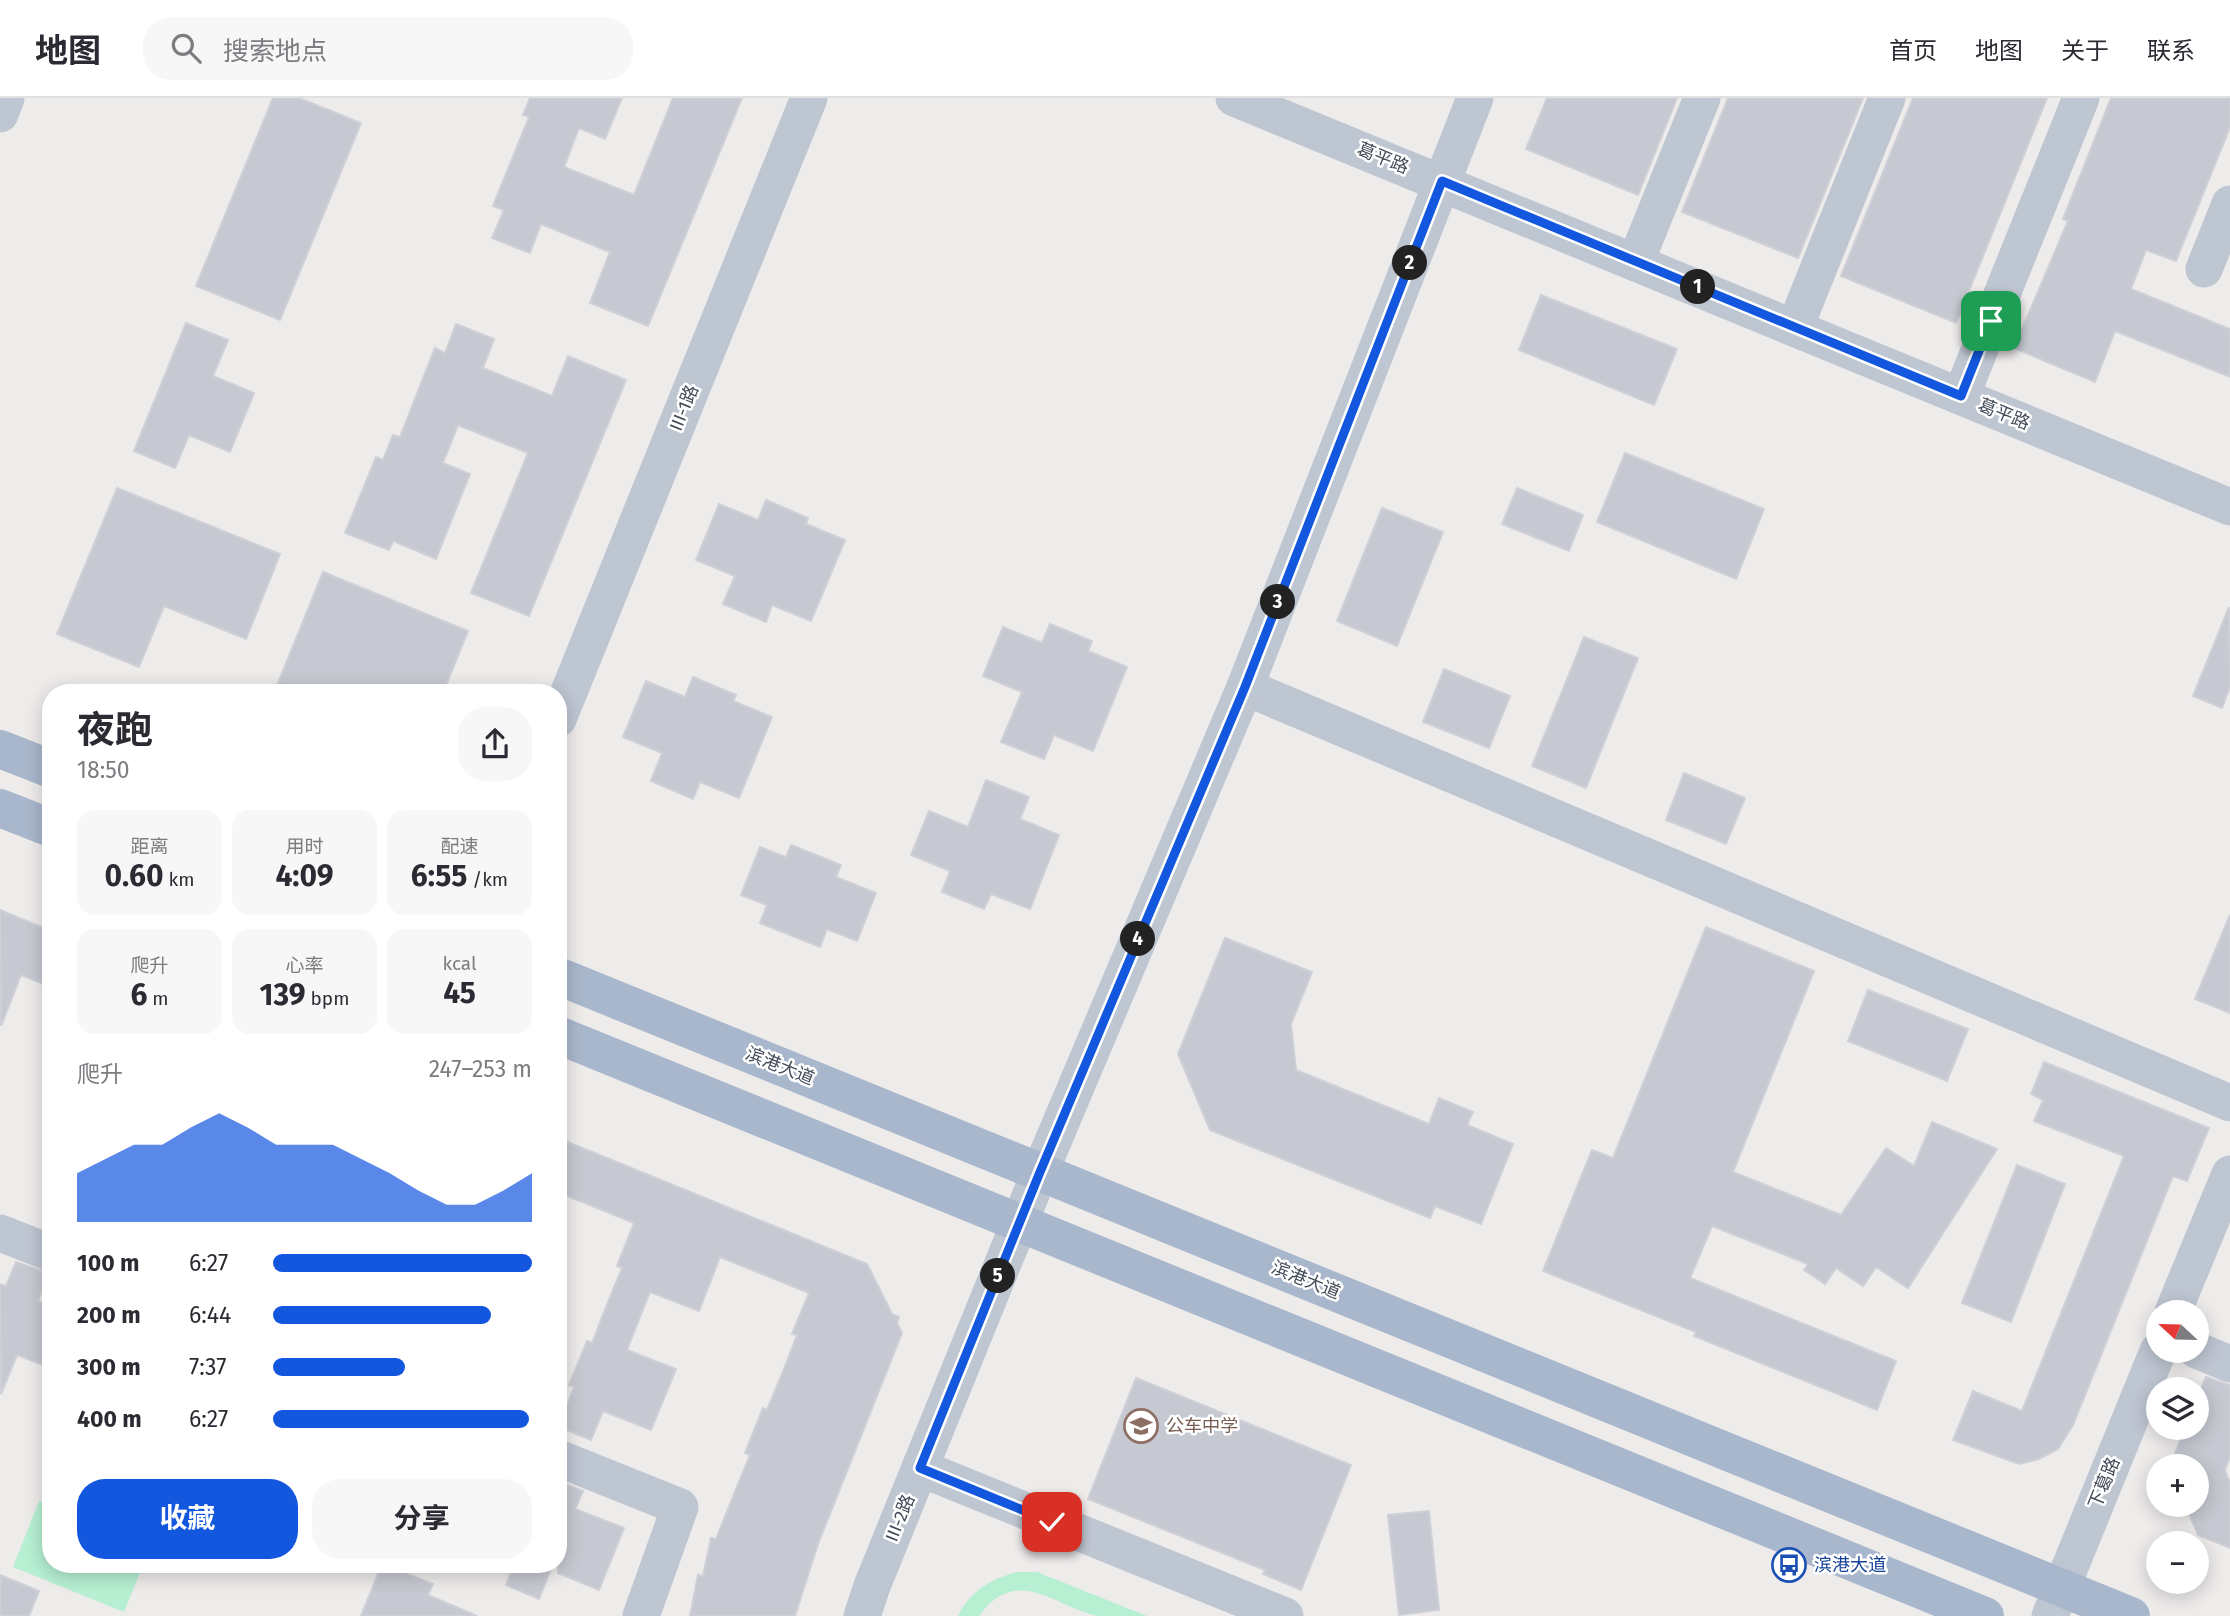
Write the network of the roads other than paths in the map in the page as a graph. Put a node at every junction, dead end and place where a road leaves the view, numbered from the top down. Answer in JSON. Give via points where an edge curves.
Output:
{"nodes":[{"id":1,"x":6,"y":98,"type":"edge"},
{"id":2,"x":809,"y":98,"type":"edge"},
{"id":3,"x":1234,"y":98,"type":"edge"},
{"id":4,"x":1475,"y":98,"type":"edge"},
{"id":5,"x":1702,"y":98,"type":"edge"},
{"id":6,"x":1887,"y":98,"type":"edge"},
{"id":7,"x":2081,"y":98,"type":"edge"},
{"id":8,"x":0,"y":114,"type":"edge"},
{"id":9,"x":1442,"y":181,"type":"junction"},
{"id":10,"x":2230,"y":204,"type":"edge"},
{"id":11,"x":1636,"y":261,"type":"junction"},
{"id":12,"x":2204,"y":269,"type":"dead end"},
{"id":13,"x":1795,"y":327,"type":"junction"},
{"id":14,"x":1961,"y":396,"type":"junction"},
{"id":15,"x":2230,"y":507,"type":"edge"},
{"id":16,"x":1245,"y":687,"type":"junction"},
{"id":17,"x":567,"y":697,"type":"edge"},
{"id":18,"x":0,"y":749,"type":"edge"},
{"id":19,"x":42,"y":765,"type":"edge"},
{"id":20,"x":0,"y":808,"type":"edge"},
{"id":21,"x":42,"y":824,"type":"edge"},
{"id":22,"x":567,"y":980,"type":"edge"},
{"id":23,"x":567,"y":1039,"type":"edge"},
{"id":24,"x":2230,"y":1103,"type":"edge"},
{"id":25,"x":1040,"y":1172,"type":"junction"},
{"id":26,"x":2230,"y":1174,"type":"edge"},
{"id":27,"x":1019,"y":1223,"type":"junction"},
{"id":28,"x":0,"y":1233,"type":"edge"},
{"id":29,"x":42,"y":1249,"type":"edge"},
{"id":30,"x":2178,"y":1300,"type":"edge"},
{"id":31,"x":2209,"y":1355,"type":"edge"},
{"id":32,"x":2153,"y":1363,"type":"edge"},
{"id":33,"x":2230,"y":1364,"type":"edge"},
{"id":34,"x":567,"y":1462,"type":"edge"},
{"id":35,"x":920,"y":1468,"type":"junction"},
{"id":36,"x":2056,"y":1602,"type":"edge"},
{"id":37,"x":641,"y":1616,"type":"edge"},
{"id":38,"x":862,"y":1616,"type":"edge"},
{"id":39,"x":1285,"y":1616,"type":"edge"},
{"id":40,"x":1986,"y":1616,"type":"edge"},
{"id":41,"x":2131,"y":1616,"type":"edge"}],
"edges":[{"from":1,"to":8,"type":"street"},
{"from":2,"to":17,"type":"street","name":"III-1路"},
{"from":3,"to":9,"type":"street","name":"葛平路"},
{"from":4,"to":9,"type":"street","name":"III-2路"},
{"from":5,"to":11,"type":"street"},
{"from":6,"to":13,"type":"street"},
{"from":7,"to":14,"type":"street"},
{"from":9,"to":11,"type":"street","name":"葛平路"},
{"from":9,"to":16,"type":"street","name":"III-2路"},
{"from":10,"to":12,"type":"street"},
{"from":11,"to":13,"type":"street","name":"葛平路"},
{"from":13,"to":14,"type":"street","name":"葛平路"},
{"from":14,"to":15,"type":"street","name":"葛平路"},
{"from":16,"to":24,"type":"street"},
{"from":16,"to":25,"type":"street","name":"III-2路"},
{"from":18,"to":19,"type":"main road"},
{"from":20,"to":21,"type":"main road"},
{"from":22,"to":25,"type":"main road","name":"滨港大道"},
{"from":23,"to":27,"type":"main road"},
{"from":25,"to":27,"type":"street","name":"III-2路"},
{"from":25,"to":36,"type":"main road","name":"滨港大道"},
{"from":26,"to":30,"type":"street"},
{"from":27,"to":35,"type":"street","name":"III-2路"},
{"from":27,"to":40,"type":"main road"},
{"from":28,"to":29,"type":"street"},
{"from":31,"to":33,"type":"street"},
{"from":32,"to":36,"type":"street","name":"下葛路"},
{"from":34,"to":37,"type":"street","via":[[680,1507]]},
{"from":35,"to":38,"type":"street","name":"III-2路"},
{"from":35,"to":39,"type":"street"},
{"from":36,"to":41,"type":"main road","name":"滨港大道"}]}
